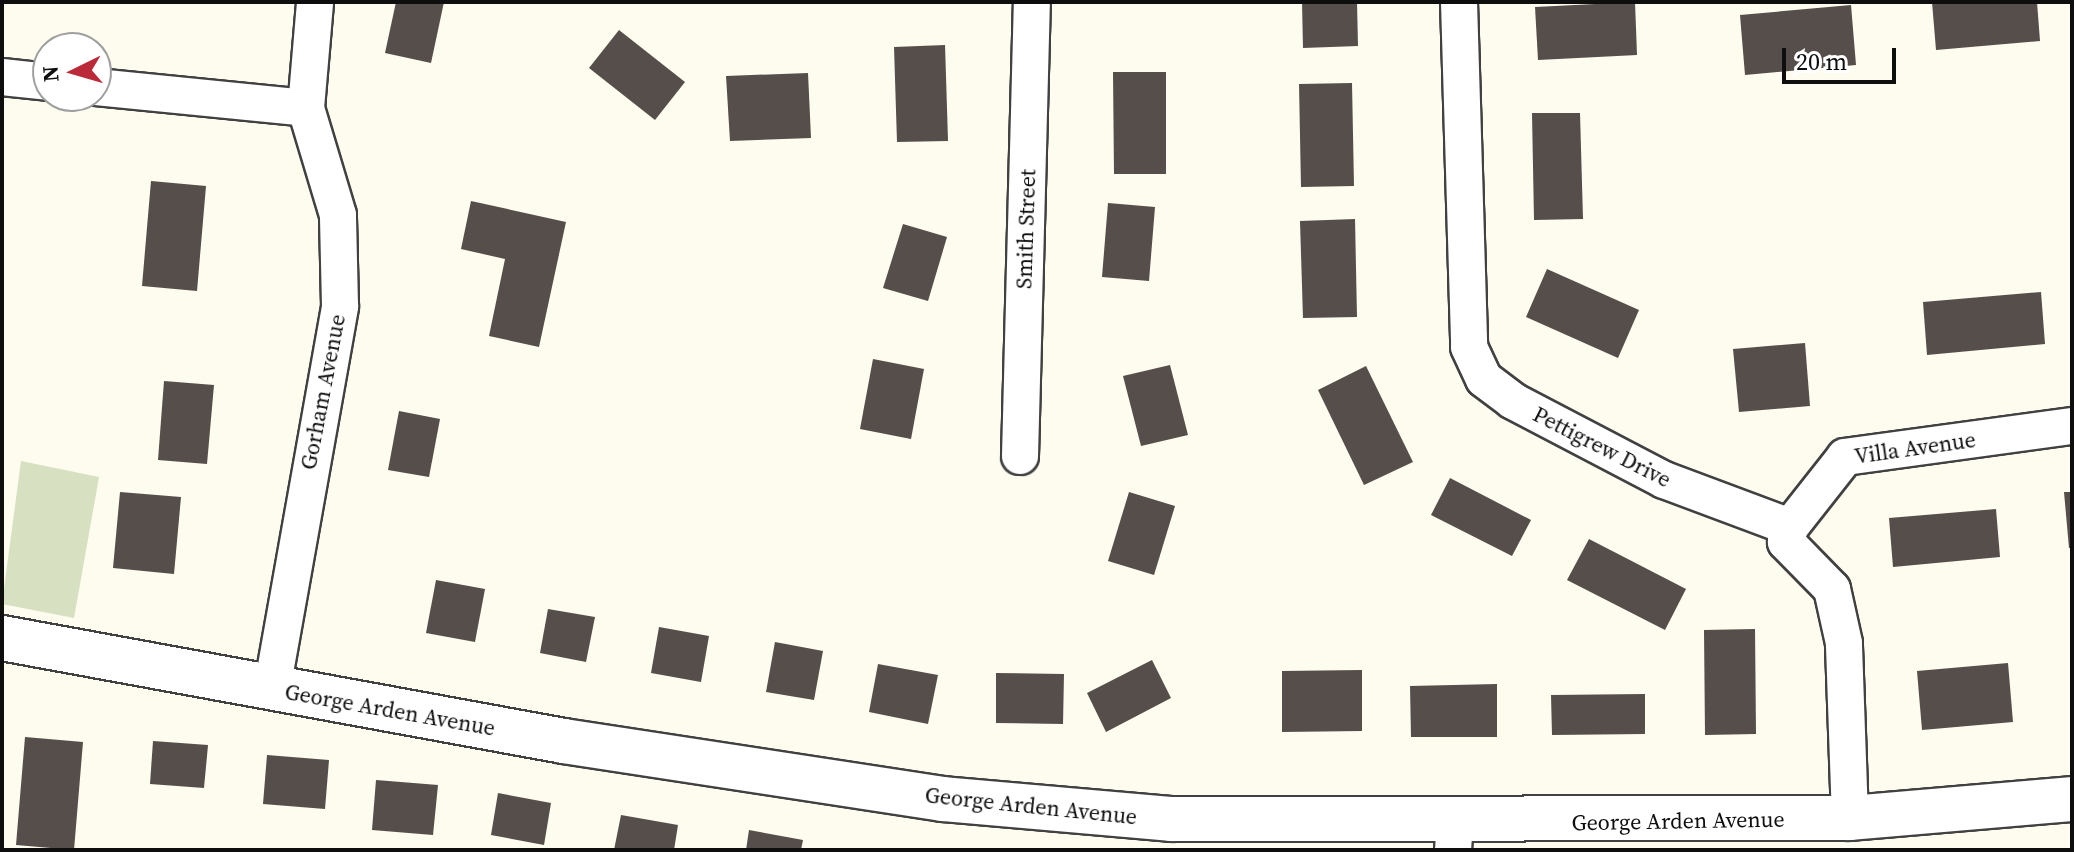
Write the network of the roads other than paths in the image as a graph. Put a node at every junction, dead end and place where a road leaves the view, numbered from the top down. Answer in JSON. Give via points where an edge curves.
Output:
{"nodes":[{"id":1,"x":315,"y":2,"type":"edge"},
{"id":2,"x":1032,"y":2,"type":"edge"},
{"id":3,"x":1459,"y":2,"type":"edge"},
{"id":4,"x":2,"y":77,"type":"edge"},
{"id":5,"x":32,"y":80,"type":"edge"},
{"id":6,"x":112,"y":89,"type":"edge"},
{"id":7,"x":306,"y":108,"type":"junction"},
{"id":8,"x":2072,"y":426,"type":"edge"},
{"id":9,"x":1020,"y":456,"type":"dead end"},
{"id":10,"x":1790,"y":527,"type":"junction"},
{"id":11,"x":2,"y":638,"type":"edge"},
{"id":12,"x":272,"y":689,"type":"junction"},
{"id":13,"x":2072,"y":799,"type":"edge"},
{"id":14,"x":1850,"y":818,"type":"junction"},
{"id":15,"x":1454,"y":835,"type":"edge"}],
"edges":[{"from":1,"to":7,"type":"street","name":"Gorham Avenue"},
{"from":2,"to":9,"type":"street","name":"Smith Street"},
{"from":3,"to":10,"type":"street","name":"Pettigrew Drive","via":[[1469,347],[1484,379],[1513,401],[1664,480]]},
{"from":4,"to":5,"type":"street"},
{"from":6,"to":7,"type":"street"},
{"from":7,"to":12,"type":"street","name":"Gorham Avenue","via":[[338,215],[340,306]]},
{"from":8,"to":10,"type":"street","name":"Villa Avenue","via":[[1845,457]]},
{"from":10,"to":14,"type":"street","via":[[1786,542],[1832,589],[1844,643]]},
{"from":11,"to":12,"type":"street","name":"George Arden Avenue"},
{"from":12,"to":15,"type":"street","name":"George Arden Avenue","via":[[943,799]]},
{"from":13,"to":14,"type":"street","name":"George Arden Avenue"},
{"from":14,"to":15,"type":"street","name":"George Arden Avenue"}]}
